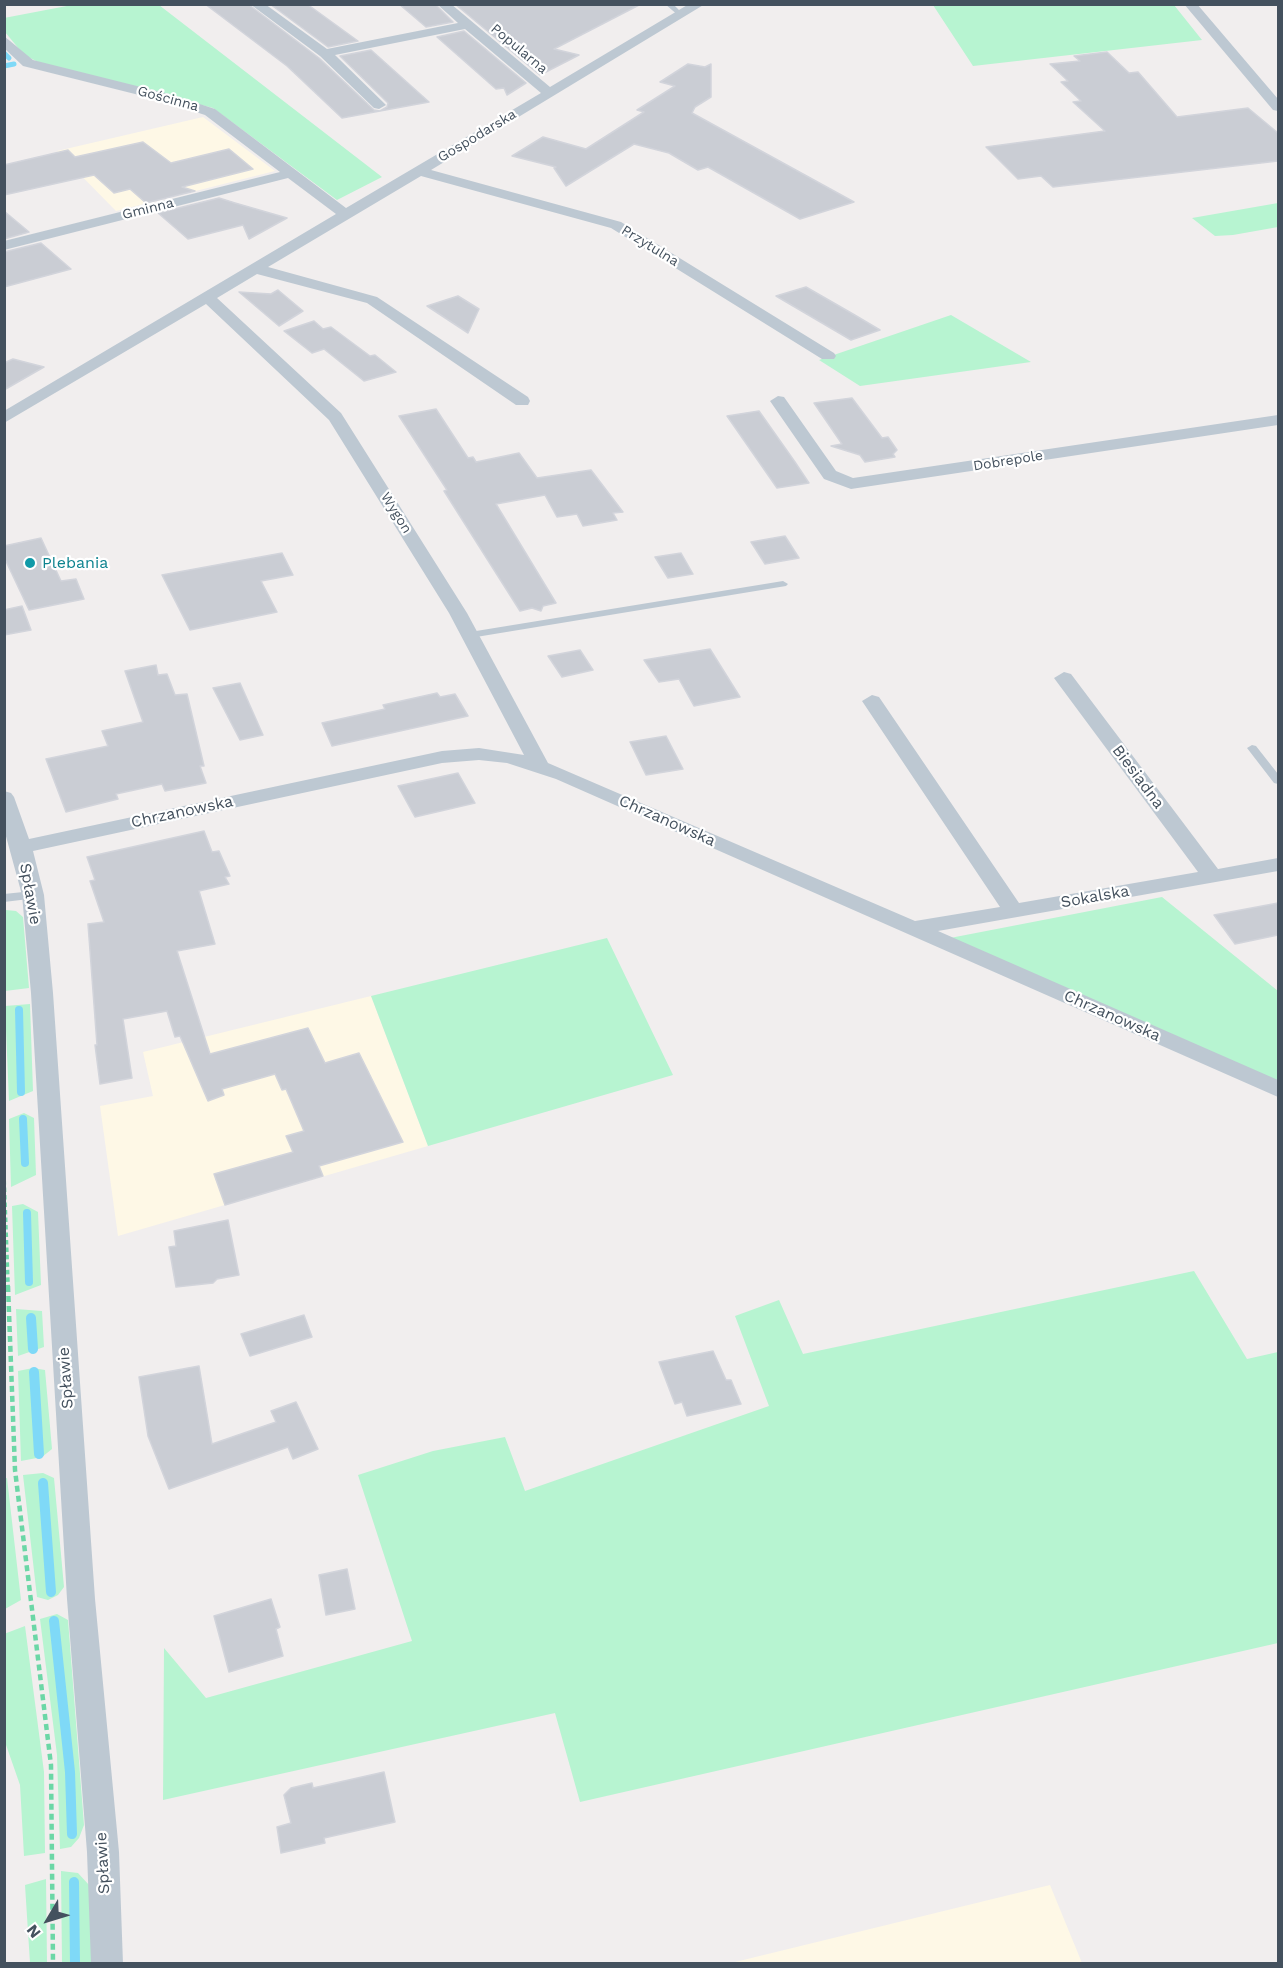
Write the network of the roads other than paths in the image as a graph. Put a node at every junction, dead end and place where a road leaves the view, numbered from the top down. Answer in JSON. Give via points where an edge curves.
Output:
{"nodes":[{"id":1,"x":256,"y":4,"type":"edge"},
{"id":2,"x":443,"y":4,"type":"edge"},
{"id":3,"x":668,"y":4,"type":"edge"},
{"id":4,"x":699,"y":4,"type":"edge"},
{"id":5,"x":1190,"y":4,"type":"edge"},
{"id":6,"x":681,"y":15,"type":"junction"},
{"id":7,"x":468,"y":25,"type":"junction"},
{"id":8,"x":4,"y":40,"type":"edge"},
{"id":9,"x":325,"y":53,"type":"junction"},
{"id":10,"x":22,"y":60,"type":"junction"},
{"id":11,"x":4,"y":62,"type":"edge"},
{"id":12,"x":549,"y":93,"type":"junction"},
{"id":13,"x":379,"y":105,"type":"dead end"},
{"id":14,"x":1278,"y":106,"type":"edge"},
{"id":15,"x":419,"y":171,"type":"junction"},
{"id":16,"x":292,"y":173,"type":"junction"},
{"id":17,"x":346,"y":215,"type":"junction"},
{"id":18,"x":4,"y":246,"type":"edge"},
{"id":19,"x":254,"y":268,"type":"junction"},
{"id":20,"x":207,"y":297,"type":"junction"},
{"id":21,"x":828,"y":356,"type":"dead end"},
{"id":22,"x":522,"y":400,"type":"dead end"},
{"id":23,"x":778,"y":401,"type":"dead end"},
{"id":24,"x":4,"y":418,"type":"edge"},
{"id":25,"x":1278,"y":420,"type":"edge"},
{"id":26,"x":783,"y":584,"type":"dead end"},
{"id":27,"x":470,"y":635,"type":"junction"},
{"id":28,"x":1064,"y":678,"type":"dead end"},
{"id":29,"x":872,"y":701,"type":"dead end"},
{"id":30,"x":1252,"y":748,"type":"dead end"},
{"id":31,"x":539,"y":765,"type":"junction"},
{"id":32,"x":1278,"y":781,"type":"edge"},
{"id":33,"x":4,"y":797,"type":"edge"},
{"id":34,"x":8,"y":824,"type":"edge"},
{"id":35,"x":21,"y":847,"type":"junction"},
{"id":36,"x":1278,"y":865,"type":"edge"},
{"id":37,"x":1213,"y":877,"type":"junction"},
{"id":38,"x":33,"y":895,"type":"junction"},
{"id":39,"x":4,"y":898,"type":"edge"},
{"id":40,"x":1014,"y":912,"type":"junction"},
{"id":41,"x":912,"y":929,"type":"junction"},
{"id":42,"x":1278,"y":1089,"type":"edge"},
{"id":43,"x":107,"y":1964,"type":"edge"}],
"edges":[{"from":1,"to":9,"type":"street"},
{"from":2,"to":7,"type":"street","name":"Popularna"},
{"from":3,"to":6,"type":"lane"},
{"from":4,"to":6,"type":"street","name":"Gospodarska"},
{"from":5,"to":14,"type":"street"},
{"from":6,"to":12,"type":"street","name":"Gospodarska"},
{"from":7,"to":9,"type":"street"},
{"from":7,"to":12,"type":"street","name":"Popularna"},
{"from":8,"to":10,"type":"street","name":"Gościnna"},
{"from":9,"to":13,"type":"street"},
{"from":10,"to":11,"type":"street"},
{"from":10,"to":16,"type":"street","name":"Gościnna","via":[[48,70],[200,107]]},
{"from":12,"to":15,"type":"street","name":"Gospodarska"},
{"from":15,"to":17,"type":"street","name":"Gospodarska"},
{"from":15,"to":21,"type":"street","name":"Przytulna","via":[[616,225]]},
{"from":16,"to":17,"type":"street","name":"Gościnna"},
{"from":16,"to":18,"type":"street","name":"Gminna"},
{"from":17,"to":19,"type":"street","name":"Gospodarska"},
{"from":19,"to":20,"type":"street","name":"Gospodarska"},
{"from":19,"to":22,"type":"street","via":[[372,300]]},
{"from":20,"to":24,"type":"street","name":"Gospodarska"},
{"from":20,"to":27,"type":"street","name":"Wygon","via":[[335,417]]},
{"from":23,"to":25,"type":"street","name":"Dobrepole","via":[[830,475],[851,484]]},
{"from":26,"to":27,"type":"lane"},
{"from":27,"to":31,"type":"street","name":"Wygon"},
{"from":28,"to":37,"type":"street","name":"Biesiadna"},
{"from":29,"to":40,"type":"street"},
{"from":30,"to":32,"type":"lane"},
{"from":31,"to":35,"type":"street","name":"Chrzanowska","via":[[479,754],[442,757]]},
{"from":31,"to":41,"type":"street","name":"Chrzanowska"},
{"from":33,"to":34,"type":"street","name":"Spławie"},
{"from":34,"to":35,"type":"street","name":"Spławie"},
{"from":35,"to":38,"type":"street","name":"Spławie"},
{"from":36,"to":37,"type":"street","name":"Sokalska"},
{"from":37,"to":40,"type":"street","name":"Sokalska"},
{"from":38,"to":39,"type":"lane"},
{"from":38,"to":43,"type":"street","name":"Spławie","via":[[81,1599],[103,1852]]},
{"from":40,"to":41,"type":"street","name":"Sokalska"},
{"from":41,"to":42,"type":"street","name":"Chrzanowska"}]}
